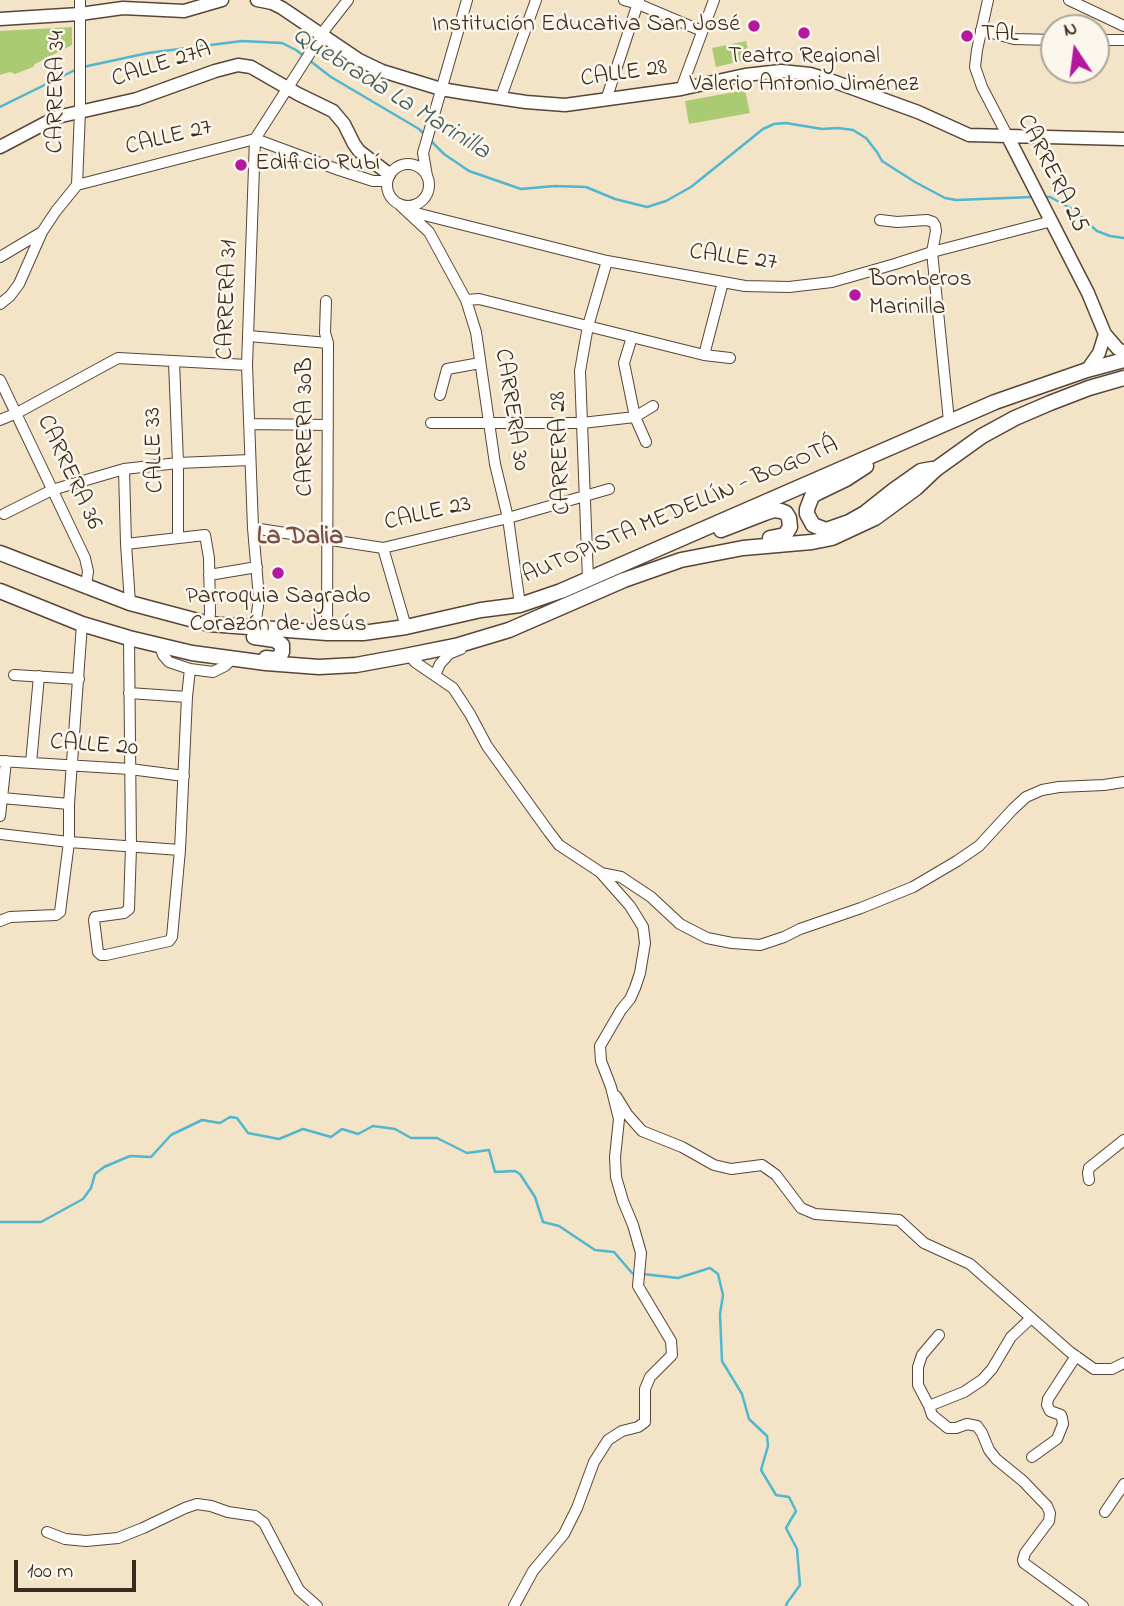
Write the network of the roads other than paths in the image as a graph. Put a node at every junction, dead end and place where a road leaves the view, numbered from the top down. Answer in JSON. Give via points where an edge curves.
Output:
{"nodes":[{"id":1,"x":80,"y":0,"type":"edge"},
{"id":2,"x":222,"y":0,"type":"edge"},
{"id":3,"x":257,"y":0,"type":"edge"},
{"id":4,"x":348,"y":0,"type":"edge"},
{"id":5,"x":467,"y":0,"type":"edge"},
{"id":6,"x":536,"y":0,"type":"edge"},
{"id":7,"x":624,"y":0,"type":"edge"},
{"id":8,"x":714,"y":0,"type":"edge"},
{"id":9,"x":988,"y":0,"type":"edge"},
{"id":10,"x":1069,"y":0,"type":"edge"},
{"id":11,"x":274,"y":2,"type":"edge"},
{"id":12,"x":638,"y":2,"type":"edge"},
{"id":13,"x":110,"y":5,"type":"edge"},
{"id":14,"x":80,"y":14,"type":"junction"},
{"id":15,"x":0,"y":19,"type":"edge"},
{"id":16,"x":1124,"y":26,"type":"edge"},
{"id":17,"x":981,"y":30,"type":"junction"},
{"id":18,"x":702,"y":31,"type":"junction"},
{"id":19,"x":322,"y":35,"type":"junction"},
{"id":20,"x":1040,"y":40,"type":"edge"},
{"id":21,"x":288,"y":87,"type":"junction"},
{"id":22,"x":441,"y":89,"type":"junction"},
{"id":23,"x":681,"y":89,"type":"junction"},
{"id":24,"x":501,"y":97,"type":"junction"},
{"id":25,"x":606,"y":100,"type":"junction"},
{"id":26,"x":80,"y":111,"type":"junction"},
{"id":27,"x":1008,"y":137,"type":"junction"},
{"id":28,"x":255,"y":139,"type":"junction"},
{"id":29,"x":1124,"y":139,"type":"edge"},
{"id":30,"x":0,"y":147,"type":"edge"},
{"id":31,"x":424,"y":151,"type":"junction"},
{"id":32,"x":408,"y":164,"type":"junction"},
{"id":33,"x":427,"y":176,"type":"junction"},
{"id":34,"x":388,"y":178,"type":"junction"},
{"id":35,"x":373,"y":181,"type":"junction"},
{"id":36,"x":76,"y":185,"type":"junction"},
{"id":37,"x":428,"y":192,"type":"junction"},
{"id":38,"x":389,"y":196,"type":"junction"},
{"id":39,"x":405,"y":208,"type":"junction"},
{"id":40,"x":428,"y":216,"type":"junction"},
{"id":41,"x":880,"y":220,"type":"dead end"},
{"id":42,"x":1052,"y":221,"type":"junction"},
{"id":43,"x":42,"y":232,"type":"junction"},
{"id":44,"x":429,"y":232,"type":"junction"},
{"id":45,"x":932,"y":251,"type":"junction"},
{"id":46,"x":0,"y":257,"type":"edge"},
{"id":47,"x":607,"y":261,"type":"junction"},
{"id":48,"x":723,"y":282,"type":"junction"},
{"id":49,"x":466,"y":300,"type":"junction"},
{"id":50,"x":326,"y":301,"type":"dead end"},
{"id":51,"x":0,"y":304,"type":"edge"},
{"id":52,"x":588,"y":326,"type":"junction"},
{"id":53,"x":1105,"y":334,"type":"junction"},
{"id":54,"x":249,"y":336,"type":"junction"},
{"id":55,"x":632,"y":337,"type":"junction"},
{"id":56,"x":328,"y":343,"type":"junction"},
{"id":57,"x":1124,"y":352,"type":"edge"},
{"id":58,"x":704,"y":355,"type":"junction"},
{"id":59,"x":730,"y":358,"type":"dead end"},
{"id":60,"x":1124,"y":360,"type":"edge"},
{"id":61,"x":174,"y":362,"type":"junction"},
{"id":62,"x":480,"y":363,"type":"junction"},
{"id":63,"x":247,"y":365,"type":"junction"},
{"id":64,"x":1087,"y":370,"type":"junction"},
{"id":65,"x":1124,"y":378,"type":"edge"},
{"id":66,"x":0,"y":380,"type":"edge"},
{"id":67,"x":440,"y":395,"type":"dead end"},
{"id":68,"x":653,"y":406,"type":"dead end"},
{"id":69,"x":16,"y":413,"type":"junction"},
{"id":70,"x":635,"y":417,"type":"junction"},
{"id":71,"x":0,"y":420,"type":"edge"},
{"id":72,"x":949,"y":421,"type":"junction"},
{"id":73,"x":431,"y":423,"type":"dead end"},
{"id":74,"x":488,"y":423,"type":"junction"},
{"id":75,"x":582,"y":423,"type":"junction"},
{"id":76,"x":248,"y":424,"type":"junction"},
{"id":77,"x":328,"y":425,"type":"junction"},
{"id":78,"x":646,"y":442,"type":"dead end"},
{"id":79,"x":886,"y":449,"type":"junction"},
{"id":80,"x":250,"y":460,"type":"junction"},
{"id":81,"x":178,"y":463,"type":"junction"},
{"id":82,"x":124,"y":469,"type":"junction"},
{"id":83,"x":936,"y":469,"type":"junction"},
{"id":84,"x":609,"y":489,"type":"dead end"},
{"id":85,"x":52,"y":491,"type":"junction"},
{"id":86,"x":586,"y":495,"type":"junction"},
{"id":87,"x":4,"y":513,"type":"dead end"},
{"id":88,"x":508,"y":518,"type":"junction"},
{"id":89,"x":253,"y":528,"type":"junction"},
{"id":90,"x":178,"y":538,"type":"junction"},
{"id":91,"x":328,"y":540,"type":"junction"},
{"id":92,"x":670,"y":542,"type":"junction"},
{"id":93,"x":126,"y":544,"type":"junction"},
{"id":94,"x":383,"y":548,"type":"junction"},
{"id":95,"x":0,"y":553,"type":"edge"},
{"id":96,"x":691,"y":558,"type":"junction"},
{"id":97,"x":257,"y":568,"type":"junction"},
{"id":98,"x":209,"y":575,"type":"junction"},
{"id":99,"x":588,"y":579,"type":"junction"},
{"id":100,"x":86,"y":587,"type":"junction"},
{"id":101,"x":0,"y":591,"type":"edge"},
{"id":102,"x":130,"y":603,"type":"junction"},
{"id":103,"x":520,"y":604,"type":"junction"},
{"id":104,"x":203,"y":623,"type":"junction"},
{"id":105,"x":82,"y":624,"type":"junction"},
{"id":106,"x":406,"y":627,"type":"junction"},
{"id":107,"x":255,"y":628,"type":"junction"},
{"id":108,"x":509,"y":630,"type":"junction"},
{"id":109,"x":327,"y":633,"type":"junction"},
{"id":110,"x":129,"y":638,"type":"junction"},
{"id":111,"x":160,"y":646,"type":"junction"},
{"id":112,"x":178,"y":650,"type":"junction"},
{"id":113,"x":409,"y":655,"type":"junction"},
{"id":114,"x":232,"y":659,"type":"junction"},
{"id":115,"x":190,"y":669,"type":"junction"},
{"id":116,"x":435,"y":674,"type":"junction"},
{"id":117,"x":14,"y":675,"type":"dead end"},
{"id":118,"x":38,"y":676,"type":"junction"},
{"id":119,"x":79,"y":679,"type":"junction"},
{"id":120,"x":130,"y":693,"type":"junction"},
{"id":121,"x":187,"y":697,"type":"junction"},
{"id":122,"x":3,"y":761,"type":"edge"},
{"id":123,"x":32,"y":763,"type":"junction"},
{"id":124,"x":72,"y":765,"type":"junction"},
{"id":125,"x":130,"y":769,"type":"junction"},
{"id":126,"x":184,"y":776,"type":"junction"},
{"id":127,"x":1124,"y":782,"type":"edge"},
{"id":128,"x":2,"y":798,"type":"junction"},
{"id":129,"x":69,"y":804,"type":"junction"},
{"id":130,"x":0,"y":816,"type":"edge"},
{"id":131,"x":0,"y":834,"type":"edge"},
{"id":132,"x":69,"y":842,"type":"junction"},
{"id":133,"x":131,"y":847,"type":"junction"},
{"id":134,"x":180,"y":850,"type":"junction"},
{"id":135,"x":600,"y":872,"type":"junction"},
{"id":136,"x":0,"y":921,"type":"edge"},
{"id":137,"x":611,"y":1087,"type":"junction"},
{"id":138,"x":1124,"y":1140,"type":"edge"},
{"id":139,"x":1089,"y":1180,"type":"dead end"},
{"id":140,"x":1031,"y":1318,"type":"junction"},
{"id":141,"x":939,"y":1335,"type":"dead end"},
{"id":142,"x":1076,"y":1356,"type":"junction"},
{"id":143,"x":1124,"y":1363,"type":"edge"},
{"id":144,"x":929,"y":1406,"type":"junction"},
{"id":145,"x":1032,"y":1457,"type":"dead end"},
{"id":146,"x":1124,"y":1484,"type":"edge"},
{"id":147,"x":1105,"y":1513,"type":"dead end"},
{"id":148,"x":47,"y":1532,"type":"dead end"},
{"id":149,"x":317,"y":1606,"type":"edge"},
{"id":150,"x":514,"y":1606,"type":"edge"},
{"id":151,"x":1083,"y":1606,"type":"edge"}],
"edges":[{"from":1,"to":14,"type":"street","name":"CARRERA 34"},
{"from":2,"to":13,"type":"main road","via":[[184,11]]},
{"from":3,"to":11,"type":"main road","name":"CALLE 28"},
{"from":4,"to":19,"type":"street"},
{"from":5,"to":22,"type":"street"},
{"from":6,"to":24,"type":"street"},
{"from":7,"to":12,"type":"street"},
{"from":8,"to":18,"type":"street"},
{"from":9,"to":17,"type":"street","name":"CARRERA 25"},
{"from":10,"to":16,"type":"street"},
{"from":11,"to":19,"type":"main road","name":"CALLE 28"},
{"from":12,"to":18,"type":"street"},
{"from":12,"to":25,"type":"street"},
{"from":13,"to":14,"type":"main road"},
{"from":14,"to":15,"type":"main road"},
{"from":14,"to":26,"type":"street","name":"CARRERA 34"},
{"from":17,"to":20,"type":"street","via":[[1014,39]]},
{"from":17,"to":27,"type":"street","name":"CARRERA 25","via":[[977,74]]},
{"from":18,"to":23,"type":"street"},
{"from":19,"to":21,"type":"street"},
{"from":19,"to":22,"type":"main road","name":"CALLE 28","via":[[382,71]]},
{"from":21,"to":26,"type":"main road","name":"CALLE 27A","via":[[251,67],[233,65],[137,99]]},
{"from":21,"to":28,"type":"street"},
{"from":21,"to":34,"type":"main road","name":"CALLE 27A","via":[[333,111],[359,151]]},
{"from":22,"to":24,"type":"main road","name":"CALLE 28"},
{"from":22,"to":31,"type":"street"},
{"from":23,"to":25,"type":"main road","name":"CALLE 28"},
{"from":23,"to":27,"type":"main road","name":"CALLE 28","via":[[755,73],[796,72],[918,112],[965,134]]},
{"from":24,"to":25,"type":"main road","name":"CALLE 28","via":[[565,105]]},
{"from":26,"to":30,"type":"main road","name":"CALLE 27A","via":[[57,117]]},
{"from":26,"to":36,"type":"street","name":"CARRERA 34"},
{"from":27,"to":29,"type":"main road","name":"CALLE 28"},
{"from":27,"to":42,"type":"main road","name":"CARRERA 25"},
{"from":28,"to":35,"type":"street"},
{"from":28,"to":36,"type":"street","name":"CALLE 27"},
{"from":28,"to":54,"type":"street","name":"CARRERA 31"},
{"from":31,"to":32,"type":"street"},
{"from":31,"to":33,"type":"street"},
{"from":32,"to":33,"type":"street"},
{"from":32,"to":34,"type":"street","via":[[394,169]]},
{"from":33,"to":37,"type":"street"},
{"from":34,"to":35,"type":"street"},
{"from":34,"to":38,"type":"street"},
{"from":35,"to":38,"type":"street"},
{"from":36,"to":43,"type":"street"},
{"from":37,"to":39,"type":"street","via":[[417,204]]},
{"from":37,"to":40,"type":"street","name":"CARRERA 30"},
{"from":38,"to":39,"type":"street"},
{"from":39,"to":40,"type":"street","name":"CALLE 27"},
{"from":39,"to":44,"type":"street","name":"CARRERA 30"},
{"from":40,"to":44,"type":"street","name":"CARRERA 30"},
{"from":40,"to":47,"type":"street","name":"CALLE 27"},
{"from":41,"to":45,"type":"street","via":[[933,222]]},
{"from":42,"to":45,"type":"street","name":"CALLE 27"},
{"from":42,"to":53,"type":"main road","name":"CARRERA 25"},
{"from":43,"to":46,"type":"street"},
{"from":43,"to":51,"type":"street","via":[[19,284]]},
{"from":44,"to":49,"type":"street","name":"CARRERA 30"},
{"from":45,"to":48,"type":"street","name":"CALLE 27","via":[[832,282],[782,287]]},
{"from":45,"to":72,"type":"street"},
{"from":47,"to":48,"type":"street","name":"CALLE 27"},
{"from":47,"to":52,"type":"street","name":"CARRERA 28"},
{"from":48,"to":58,"type":"street"},
{"from":49,"to":52,"type":"street","via":[[480,299]]},
{"from":49,"to":62,"type":"street","name":"CARRERA 30"},
{"from":50,"to":56,"type":"street","via":[[324,333]]},
{"from":52,"to":55,"type":"street"},
{"from":52,"to":75,"type":"street","name":"CARRERA 28","via":[[580,371]]},
{"from":53,"to":57,"type":"main road","name":"CARRERA 25"},
{"from":53,"to":64,"type":"main road"},
{"from":54,"to":56,"type":"street","name":"CARRERA 30B"},
{"from":54,"to":63,"type":"street","name":"CARRERA 31"},
{"from":55,"to":58,"type":"street"},
{"from":55,"to":70,"type":"street","via":[[624,363]]},
{"from":56,"to":77,"type":"street","name":"CARRERA 30B"},
{"from":58,"to":59,"type":"street"},
{"from":60,"to":64,"type":"highway","name":"AUTOPISTA MEDELLÍN - BOGOTÁ"},
{"from":61,"to":63,"type":"street"},
{"from":61,"to":69,"type":"street","via":[[118,358]]},
{"from":61,"to":81,"type":"street","name":"CALLE 33"},
{"from":62,"to":67,"type":"street","via":[[447,369]]},
{"from":62,"to":74,"type":"street","name":"CARRERA 30"},
{"from":63,"to":76,"type":"street","name":"CARRERA 31"},
{"from":64,"to":72,"type":"highway","name":"AUTOPISTA MEDELLÍN - BOGOTÁ"},
{"from":65,"to":83,"type":"highway","name":"AUTOPISTA MEDELLÍN - BOGOTÁ","via":[[1015,418]]},
{"from":66,"to":69,"type":"street","name":"CARRERA 36"},
{"from":68,"to":70,"type":"street"},
{"from":69,"to":71,"type":"street"},
{"from":69,"to":85,"type":"street","name":"CARRERA 36"},
{"from":70,"to":75,"type":"street"},
{"from":70,"to":78,"type":"street"},
{"from":72,"to":79,"type":"highway","name":"AUTOPISTA MEDELLÍN - BOGOTÁ"},
{"from":73,"to":74,"type":"street"},
{"from":74,"to":75,"type":"street"},
{"from":74,"to":88,"type":"street","name":"CARRERA 30"},
{"from":75,"to":86,"type":"street","name":"CARRERA 28"},
{"from":76,"to":77,"type":"street"},
{"from":76,"to":80,"type":"street","name":"CARRERA 31"},
{"from":77,"to":91,"type":"street","name":"CARRERA 30B"},
{"from":79,"to":83,"type":"highway","via":[[870,464],[812,496],[807,514],[813,525],[826,530],[849,522],[921,471]]},
{"from":79,"to":92,"type":"highway","name":"AUTOPISTA MEDELLÍN - BOGOTÁ"},
{"from":80,"to":81,"type":"street"},
{"from":80,"to":89,"type":"street","name":"CARRERA 31"},
{"from":81,"to":82,"type":"street"},
{"from":81,"to":90,"type":"street","name":"CALLE 33"},
{"from":82,"to":85,"type":"street"},
{"from":82,"to":93,"type":"street"},
{"from":83,"to":96,"type":"highway","name":"AUTOPISTA MEDELLÍN - BOGOTÁ","via":[[875,518],[832,538]]},
{"from":84,"to":86,"type":"street","name":"CALLE 23"},
{"from":85,"to":87,"type":"street"},
{"from":85,"to":100,"type":"street","name":"CARRERA 36","via":[[85,558]]},
{"from":86,"to":88,"type":"street","name":"CALLE 23"},
{"from":86,"to":99,"type":"street","name":"CARRERA 28"},
{"from":88,"to":94,"type":"street","name":"CALLE 23"},
{"from":88,"to":103,"type":"street","name":"CARRERA 30"},
{"from":89,"to":91,"type":"street","name":"CALLE 23"},
{"from":89,"to":97,"type":"street","name":"CARRERA 31"},
{"from":90,"to":93,"type":"street"},
{"from":90,"to":98,"type":"street","via":[[205,535]]},
{"from":91,"to":94,"type":"street","name":"CALLE 23"},
{"from":91,"to":109,"type":"street","name":"CARRERA 30B"},
{"from":92,"to":96,"type":"highway","via":[[698,539],[774,510],[789,518],[789,531],[778,538],[720,547]]},
{"from":92,"to":99,"type":"highway","name":"AUTOPISTA MEDELLÍN - BOGOTÁ"},
{"from":93,"to":102,"type":"street"},
{"from":94,"to":106,"type":"street"},
{"from":95,"to":100,"type":"highway","name":"AUTOPISTA MEDELLÍN - BOGOTÁ"},
{"from":96,"to":108,"type":"highway","name":"AUTOPISTA MEDELLÍN - BOGOTÁ","via":[[642,573]]},
{"from":97,"to":98,"type":"street"},
{"from":97,"to":107,"type":"street","name":"CARRERA 31"},
{"from":98,"to":104,"type":"street"},
{"from":99,"to":103,"type":"highway","name":"AUTOPISTA MEDELLÍN - BOGOTÁ"},
{"from":100,"to":102,"type":"highway","name":"AUTOPISTA MEDELLÍN - BOGOTÁ"},
{"from":101,"to":105,"type":"highway","name":"AUTOPISTA MEDELLÍN - BOGOTÁ"},
{"from":102,"to":104,"type":"highway","name":"AUTOPISTA MEDELLÍN - BOGOTÁ"},
{"from":103,"to":106,"type":"highway","name":"AUTOPISTA MEDELLÍN - BOGOTÁ"},
{"from":104,"to":107,"type":"highway","name":"AUTOPISTA MEDELLÍN - BOGOTÁ"},
{"from":104,"to":112,"type":"highway","via":[[210,631],[275,640],[282,645],[282,652],[275,659],[197,648]]},
{"from":105,"to":110,"type":"highway","name":"AUTOPISTA MEDELLÍN - BOGOTÁ"},
{"from":105,"to":119,"type":"street"},
{"from":106,"to":109,"type":"highway","name":"AUTOPISTA MEDELLÍN - BOGOTÁ"},
{"from":107,"to":109,"type":"highway","name":"AUTOPISTA MEDELLÍN - BOGOTÁ"},
{"from":108,"to":113,"type":"highway","name":"AUTOPISTA MEDELLÍN - BOGOTÁ"},
{"from":108,"to":116,"type":"street","via":[[492,641],[449,654]]},
{"from":110,"to":111,"type":"highway","name":"AUTOPISTA MEDELLÍN - BOGOTÁ"},
{"from":110,"to":120,"type":"street"},
{"from":111,"to":112,"type":"highway","name":"AUTOPISTA MEDELLÍN - BOGOTÁ"},
{"from":111,"to":115,"type":"street","via":[[169,662]]},
{"from":112,"to":114,"type":"highway","name":"AUTOPISTA MEDELLÍN - BOGOTÁ"},
{"from":113,"to":114,"type":"highway","name":"AUTOPISTA MEDELLÍN - BOGOTÁ","via":[[319,667]]},
{"from":113,"to":116,"type":"street"},
{"from":114,"to":115,"type":"street","via":[[214,672]]},
{"from":115,"to":121,"type":"street"},
{"from":116,"to":135,"type":"street","via":[[453,688],[487,746],[554,839]]},
{"from":117,"to":118,"type":"street"},
{"from":118,"to":119,"type":"street"},
{"from":118,"to":123,"type":"street"},
{"from":119,"to":124,"type":"street"},
{"from":120,"to":121,"type":"street"},
{"from":120,"to":125,"type":"street"},
{"from":121,"to":126,"type":"street"},
{"from":122,"to":123,"type":"street","name":"CALLE 20"},
{"from":122,"to":128,"type":"street"},
{"from":123,"to":124,"type":"street","name":"CALLE 20"},
{"from":124,"to":125,"type":"street","name":"CALLE 20"},
{"from":124,"to":129,"type":"street"},
{"from":125,"to":126,"type":"street","name":"CALLE 20"},
{"from":125,"to":133,"type":"street"},
{"from":126,"to":134,"type":"street"},
{"from":127,"to":135,"type":"street","via":[[1059,787],[1026,797],[979,846],[937,874],[890,897],[760,945],[707,938],[680,924],[621,877]]},
{"from":128,"to":129,"type":"street"},
{"from":128,"to":130,"type":"street"},
{"from":129,"to":132,"type":"street"},
{"from":131,"to":132,"type":"street"},
{"from":132,"to":133,"type":"street"},
{"from":132,"to":136,"type":"street","via":[[59,914]]},
{"from":133,"to":134,"type":"street"},
{"from":133,"to":134,"type":"street","via":[[129,908],[94,920],[101,955],[171,940]]},
{"from":135,"to":137,"type":"street","via":[[630,906],[643,927],[645,943],[635,988],[600,1046]]},
{"from":137,"to":140,"type":"street","via":[[642,1131],[722,1167],[762,1165],[776,1174],[801,1208],[816,1214],[899,1220],[924,1243],[970,1264]]},
{"from":137,"to":150,"type":"street","via":[[619,1119],[616,1177],[641,1254],[638,1286],[671,1341],[672,1354],[645,1389],[645,1422],[608,1440],[564,1534],[533,1571]]},
{"from":138,"to":139,"type":"street","via":[[1089,1168]]},
{"from":140,"to":142,"type":"street"},
{"from":140,"to":144,"type":"street","via":[[1011,1337],[982,1380]]},
{"from":141,"to":144,"type":"street","via":[[922,1354],[918,1367],[918,1385]]},
{"from":142,"to":143,"type":"street","via":[[1094,1369],[1112,1369]]},
{"from":142,"to":145,"type":"street","via":[[1048,1399],[1050,1411],[1062,1418],[1057,1439]]},
{"from":144,"to":151,"type":"street","via":[[932,1415],[948,1428],[977,1426],[996,1459],[1047,1506],[1049,1521],[1025,1553],[1024,1563]]},
{"from":146,"to":147,"type":"street"},
{"from":148,"to":149,"type":"street","via":[[86,1541],[118,1538],[197,1504],[255,1516],[264,1523],[299,1590]]}]}
